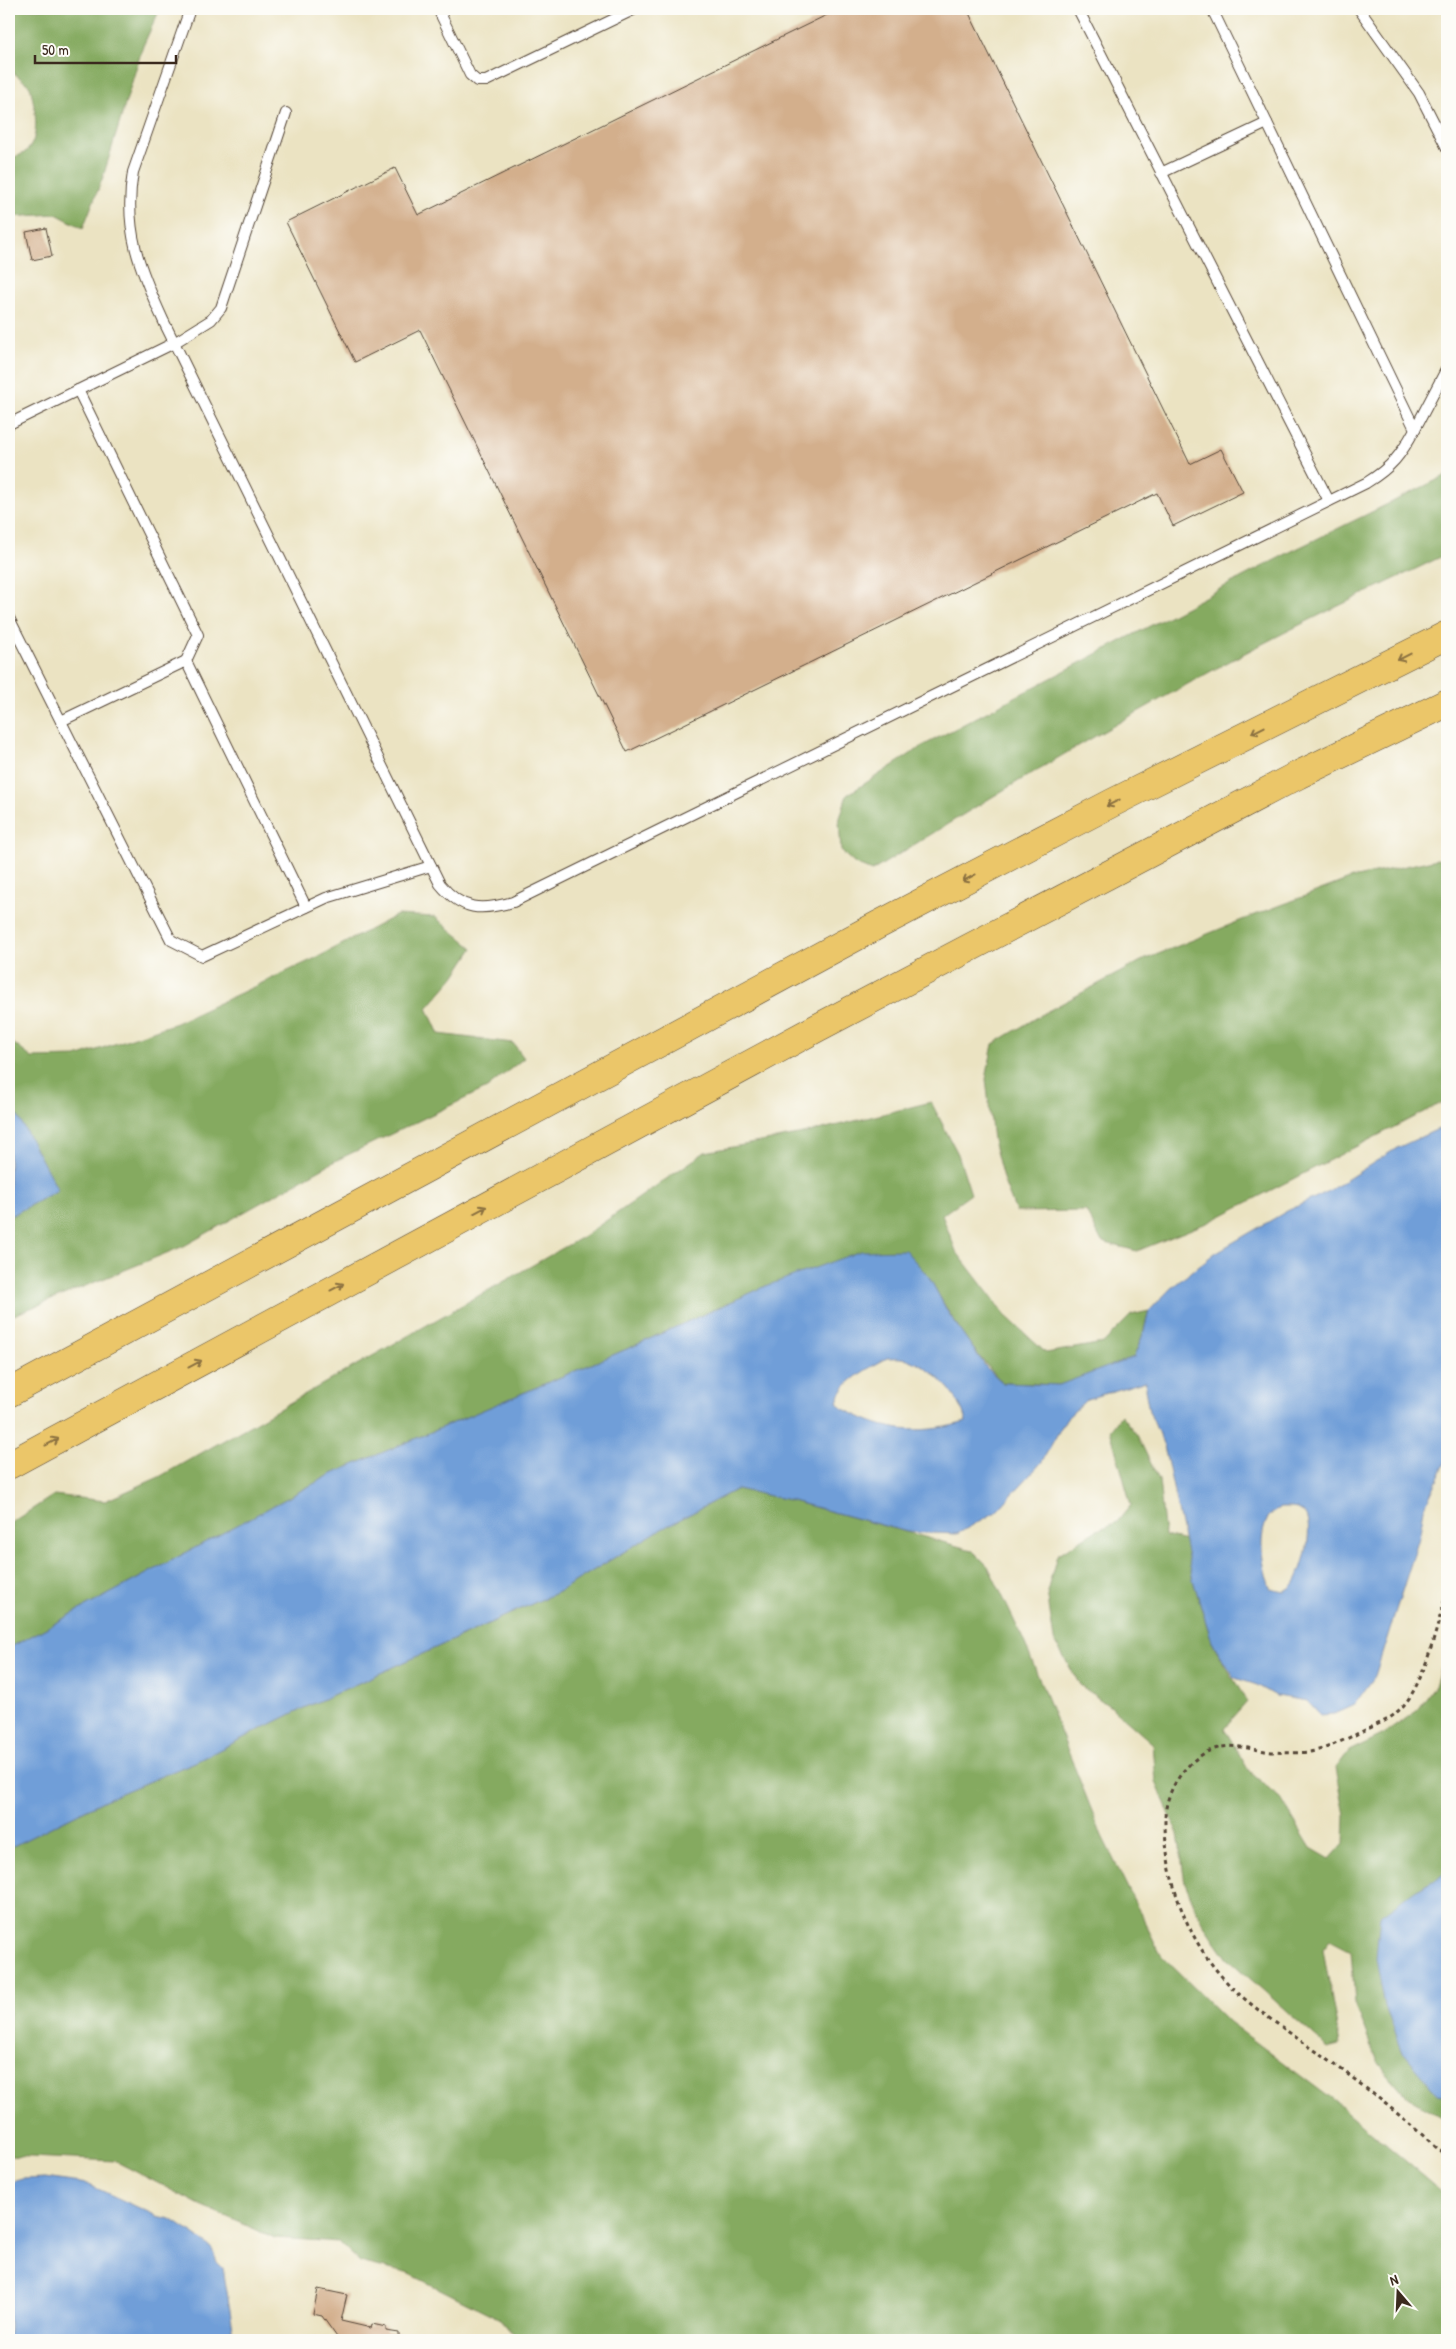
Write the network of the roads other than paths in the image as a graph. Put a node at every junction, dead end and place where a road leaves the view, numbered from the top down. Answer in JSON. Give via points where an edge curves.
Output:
{"nodes":[{"id":1,"x":190,"y":9,"type":"edge"},
{"id":2,"x":438,"y":9,"type":"edge"},
{"id":3,"x":634,"y":9,"type":"edge"},
{"id":4,"x":1078,"y":9,"type":"edge"},
{"id":5,"x":1212,"y":9,"type":"edge"},
{"id":6,"x":1359,"y":9,"type":"edge"},
{"id":7,"x":286,"y":113,"type":"dead end"},
{"id":8,"x":1267,"y":123,"type":"junction"},
{"id":9,"x":1447,"y":148,"type":"edge"},
{"id":10,"x":1161,"y":173,"type":"junction"},
{"id":11,"x":174,"y":343,"type":"junction"},
{"id":12,"x":1447,"y":368,"type":"edge"},
{"id":13,"x":78,"y":390,"type":"junction"},
{"id":14,"x":9,"y":424,"type":"edge"},
{"id":15,"x":1415,"y":429,"type":"junction"},
{"id":16,"x":1329,"y":501,"type":"junction"},
{"id":17,"x":9,"y":618,"type":"edge"},
{"id":18,"x":1447,"y":635,"type":"edge"},
{"id":19,"x":186,"y":661,"type":"junction"},
{"id":20,"x":1447,"y":703,"type":"edge"},
{"id":21,"x":61,"y":721,"type":"junction"},
{"id":22,"x":431,"y":866,"type":"junction"},
{"id":23,"x":306,"y":907,"type":"junction"},
{"id":24,"x":9,"y":1393,"type":"edge"},
{"id":25,"x":9,"y":1465,"type":"edge"}],
"edges":[{"from":1,"to":11,"type":"lane","via":[[141,146],[129,196],[132,239],[138,261]]},
{"from":2,"to":3,"type":"lane","via":[[470,75],[476,81],[486,81]]},
{"from":4,"to":10,"type":"lane"},
{"from":5,"to":8,"type":"lane"},
{"from":6,"to":9,"type":"lane","via":[[1419,93]]},
{"from":7,"to":11,"type":"lane","via":[[221,308],[212,320]]},
{"from":8,"to":10,"type":"lane"},
{"from":8,"to":15,"type":"lane"},
{"from":10,"to":16,"type":"lane"},
{"from":11,"to":13,"type":"lane"},
{"from":11,"to":22,"type":"lane"},
{"from":12,"to":15,"type":"lane"},
{"from":13,"to":14,"type":"lane"},
{"from":13,"to":19,"type":"lane","via":[[198,635]]},
{"from":15,"to":16,"type":"lane","via":[[1398,459],[1383,473]]},
{"from":16,"to":22,"type":"lane","via":[[513,902],[481,909],[464,905],[445,890]]},
{"from":17,"to":21,"type":"lane"},
{"from":18,"to":24,"type":"highway","one_way":true,"via":[[878,925]]},
{"from":19,"to":21,"type":"lane"},
{"from":19,"to":23,"type":"lane"},
{"from":25,"to":20,"type":"highway","one_way":true,"via":[[817,1028],[1290,780]]},
{"from":21,"to":23,"type":"lane","via":[[171,940],[202,956]]},
{"from":22,"to":23,"type":"lane"}]}
